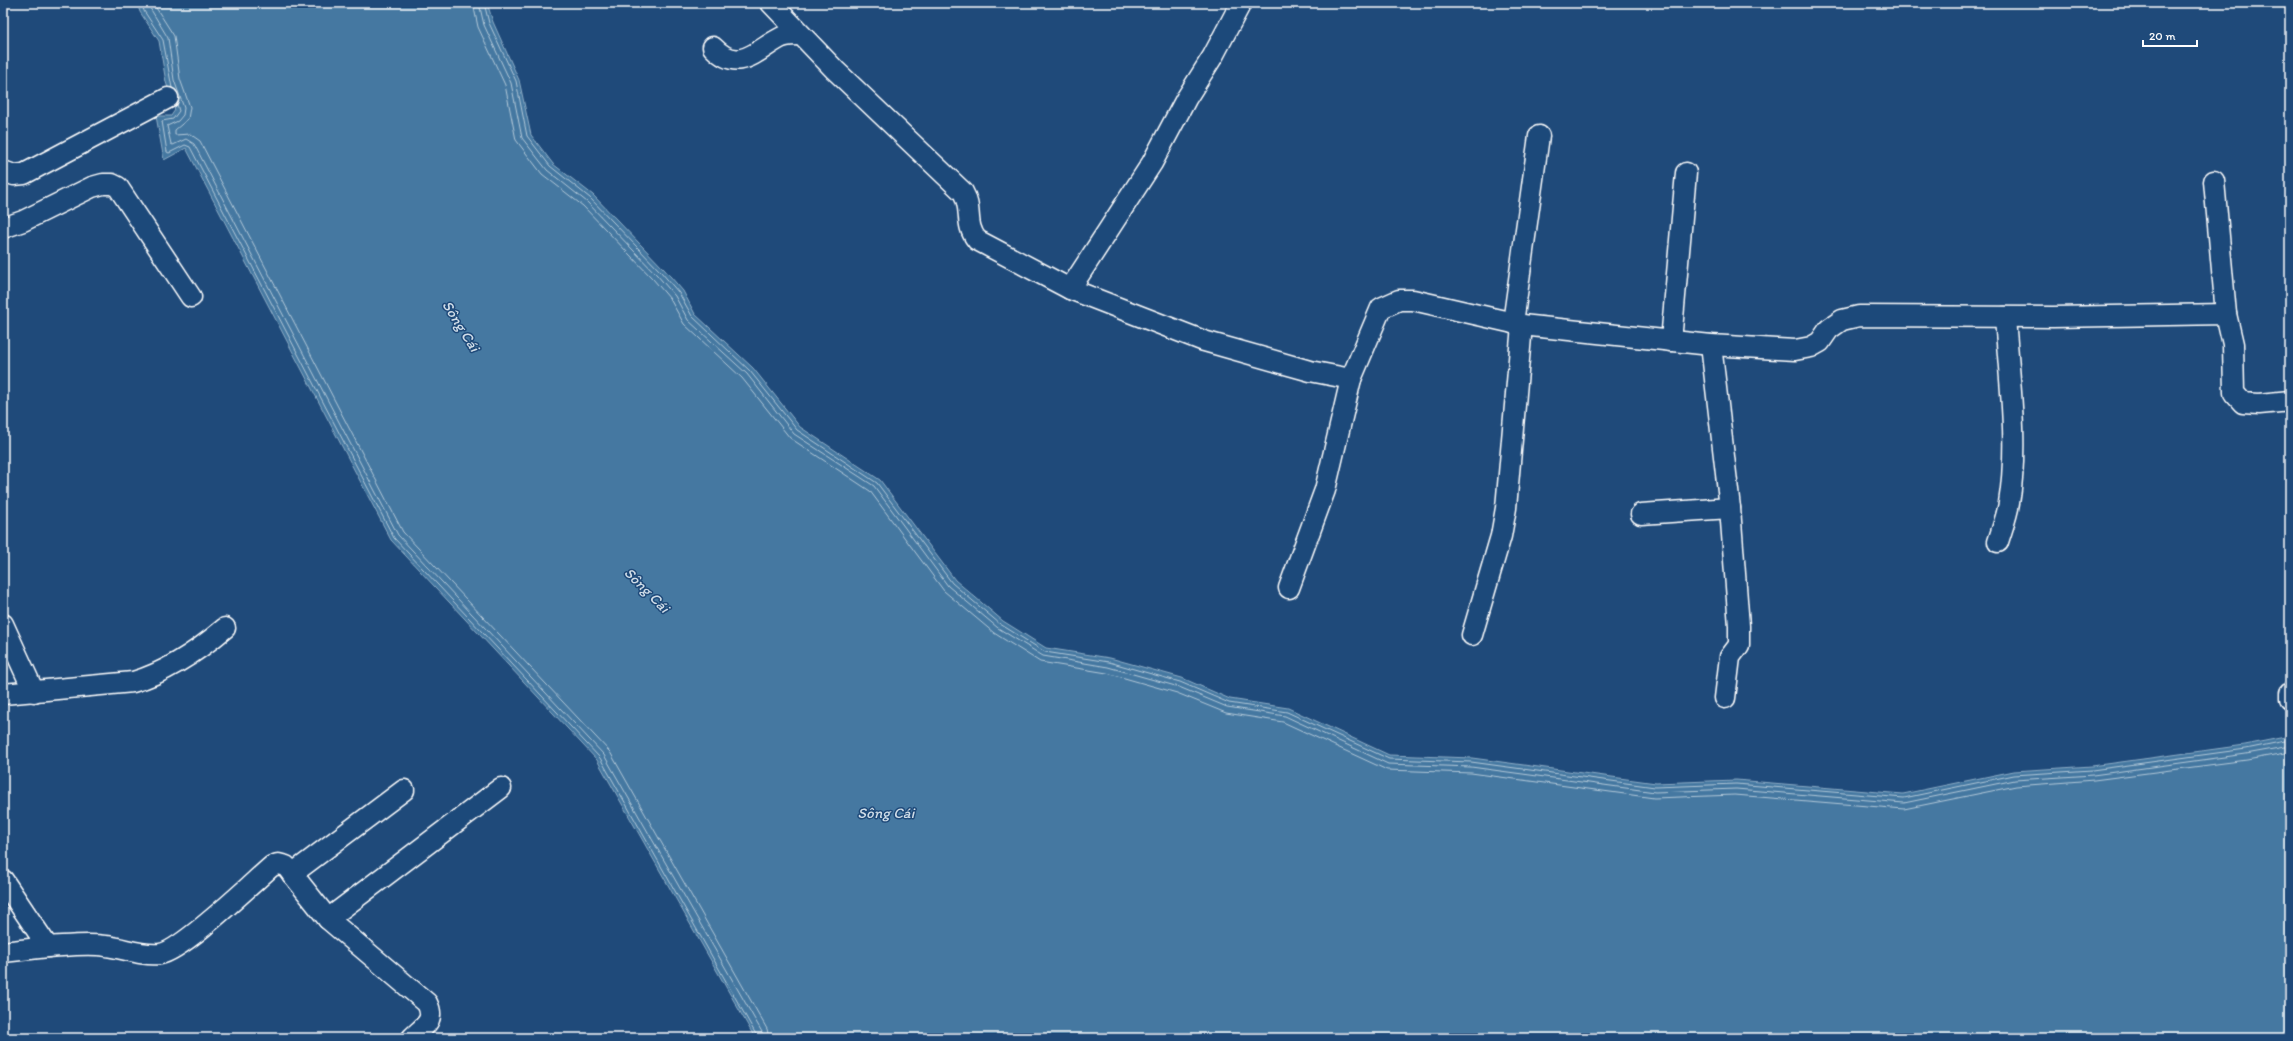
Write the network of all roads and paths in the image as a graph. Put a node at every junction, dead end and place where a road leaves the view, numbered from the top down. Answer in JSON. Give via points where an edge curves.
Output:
{"nodes":[{"id":1,"x":771,"y":3,"type":"edge"},
{"id":2,"x":1240,"y":3,"type":"edge"},
{"id":3,"x":801,"y":35,"type":"junction"},
{"id":4,"x":713,"y":47,"type":"dead end"},
{"id":5,"x":168,"y":98,"type":"dead end"},
{"id":6,"x":1539,"y":136,"type":"dead end"},
{"id":7,"x":3,"y":171,"type":"edge"},
{"id":8,"x":1686,"y":173,"type":"dead end"},
{"id":9,"x":2214,"y":181,"type":"dead end"},
{"id":10,"x":3,"y":228,"type":"edge"},
{"id":11,"x":1070,"y":290,"type":"junction"},
{"id":12,"x":191,"y":297,"type":"dead end"},
{"id":13,"x":2226,"y":314,"type":"junction"},
{"id":14,"x":2005,"y":317,"type":"junction"},
{"id":15,"x":1517,"y":324,"type":"junction"},
{"id":16,"x":1671,"y":341,"type":"junction"},
{"id":17,"x":1711,"y":346,"type":"junction"},
{"id":18,"x":1351,"y":379,"type":"junction"},
{"id":19,"x":2290,"y":401,"type":"edge"},
{"id":20,"x":1730,"y":508,"type":"junction"},
{"id":21,"x":1641,"y":514,"type":"dead end"},
{"id":22,"x":1998,"y":542,"type":"dead end"},
{"id":23,"x":1289,"y":588,"type":"dead end"},
{"id":24,"x":3,"y":624,"type":"edge"},
{"id":25,"x":225,"y":628,"type":"dead end"},
{"id":26,"x":1472,"y":634,"type":"dead end"},
{"id":27,"x":34,"y":692,"type":"junction"},
{"id":28,"x":2290,"y":693,"type":"edge"},
{"id":29,"x":3,"y":694,"type":"edge"},
{"id":30,"x":1725,"y":698,"type":"dead end"},
{"id":31,"x":2290,"y":699,"type":"edge"},
{"id":32,"x":501,"y":788,"type":"dead end"},
{"id":33,"x":404,"y":790,"type":"dead end"},
{"id":34,"x":292,"y":874,"type":"junction"},
{"id":35,"x":3,"y":880,"type":"edge"},
{"id":36,"x":328,"y":919,"type":"junction"},
{"id":37,"x":48,"y":947,"type":"junction"},
{"id":38,"x":3,"y":952,"type":"edge"},
{"id":39,"x":412,"y":1038,"type":"edge"}],
"edges":[{"from":1,"to":3,"type":"street"},
{"from":2,"to":11,"type":"street","via":[[1152,163]]},
{"from":3,"to":4,"type":"street","via":[[783,37],[757,54],[731,60]]},
{"from":3,"to":11,"type":"street","via":[[963,192],[968,200],[970,232],[977,240]]},
{"from":5,"to":7,"type":"street","via":[[24,174],[14,175]]},
{"from":6,"to":15,"type":"street"},
{"from":8,"to":16,"type":"street"},
{"from":9,"to":13,"type":"street"},
{"from":10,"to":12,"type":"street","via":[[23,221],[92,187],[112,184],[118,187]]},
{"from":11,"to":18,"type":"street","via":[[1204,341],[1310,371]]},
{"from":13,"to":14,"type":"street"},
{"from":13,"to":19,"type":"street","via":[[2232,344],[2234,393],[2243,403]]},
{"from":14,"to":17,"type":"street","via":[[1859,316],[1842,320],[1829,329],[1820,342],[1811,347],[1796,350]]},
{"from":14,"to":22,"type":"street","via":[[2012,418],[2012,468],[2009,505]]},
{"from":15,"to":16,"type":"street"},
{"from":15,"to":18,"type":"street","via":[[1413,300],[1388,303],[1381,308]]},
{"from":15,"to":26,"type":"street","via":[[1506,508],[1501,536]]},
{"from":16,"to":17,"type":"street"},
{"from":17,"to":20,"type":"street"},
{"from":18,"to":23,"type":"street","via":[[1325,490]]},
{"from":20,"to":21,"type":"street"},
{"from":20,"to":30,"type":"street","via":[[1739,645],[1730,657]]},
{"from":24,"to":27,"type":"street"},
{"from":25,"to":27,"type":"street","via":[[200,650],[148,678],[133,682]]},
{"from":27,"to":29,"type":"street"},
{"from":28,"to":31,"type":"street"},
{"from":32,"to":36,"type":"street"},
{"from":33,"to":34,"type":"street"},
{"from":34,"to":36,"type":"street"},
{"from":34,"to":37,"type":"street","via":[[286,866],[272,866],[191,936],[162,954],[144,954],[107,946]]},
{"from":35,"to":37,"type":"street"},
{"from":36,"to":39,"type":"street","via":[[428,1003],[431,1011],[430,1021]]},
{"from":37,"to":38,"type":"street"}]}
